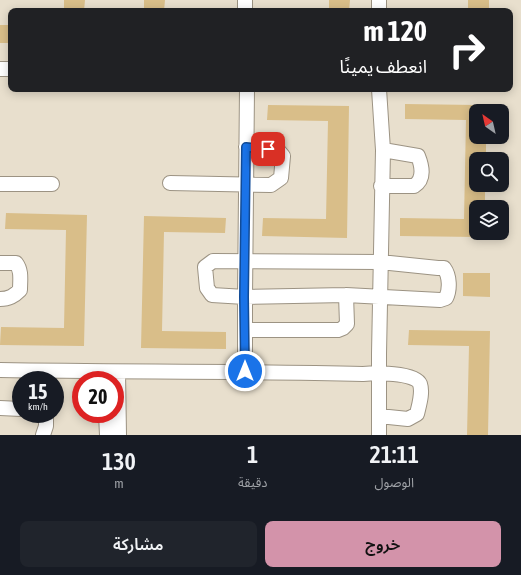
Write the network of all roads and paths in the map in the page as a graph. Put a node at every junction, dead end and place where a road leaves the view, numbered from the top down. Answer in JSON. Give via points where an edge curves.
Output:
{"nodes":[{"id":1,"x":247,"y":92,"type":"edge"},
{"id":2,"x":379,"y":92,"type":"edge"},
{"id":3,"x":246,"y":147,"type":"junction"},
{"id":4,"x":383,"y":150,"type":"junction"},
{"id":5,"x":170,"y":183,"type":"dead end"},
{"id":6,"x":0,"y":184,"type":"edge"},
{"id":7,"x":52,"y":184,"type":"dead end"},
{"id":8,"x":246,"y":184,"type":"junction"},
{"id":9,"x":381,"y":186,"type":"junction"},
{"id":10,"x":246,"y":262,"type":"junction"},
{"id":11,"x":380,"y":262,"type":"junction"},
{"id":12,"x":0,"y":263,"type":"edge"},
{"id":13,"x":346,"y":296,"type":"junction"},
{"id":14,"x":244,"y":297,"type":"junction"},
{"id":15,"x":380,"y":297,"type":"junction"},
{"id":16,"x":0,"y":299,"type":"edge"},
{"id":17,"x":245,"y":330,"type":"junction"},
{"id":18,"x":0,"y":370,"type":"edge"},
{"id":19,"x":12,"y":371,"type":"edge"},
{"id":20,"x":245,"y":371,"type":"junction"},
{"id":21,"x":379,"y":373,"type":"junction"},
{"id":22,"x":124,"y":375,"type":"edge"},
{"id":23,"x":0,"y":408,"type":"edge"},
{"id":24,"x":12,"y":409,"type":"edge"},
{"id":25,"x":379,"y":416,"type":"junction"},
{"id":26,"x":46,"y":423,"type":"edge"},
{"id":27,"x":106,"y":423,"type":"edge"},
{"id":28,"x":117,"y":423,"type":"edge"},
{"id":29,"x":43,"y":435,"type":"edge"},
{"id":30,"x":107,"y":435,"type":"edge"},
{"id":31,"x":119,"y":435,"type":"edge"},
{"id":32,"x":379,"y":435,"type":"edge"}],
"edges":[{"from":1,"to":3,"type":"lane"},
{"from":2,"to":4,"type":"lane"},
{"from":3,"to":8,"type":"lane"},
{"from":3,"to":8,"type":"lane","via":[[278,150],[283,156],[281,178],[271,185]]},
{"from":4,"to":9,"type":"lane"},
{"from":4,"to":9,"type":"lane","via":[[418,156],[422,175],[419,183],[414,186]]},
{"from":5,"to":8,"type":"lane"},
{"from":6,"to":7,"type":"lane"},
{"from":8,"to":10,"type":"lane"},
{"from":9,"to":11,"type":"lane"},
{"from":10,"to":11,"type":"lane"},
{"from":10,"to":14,"type":"lane"},
{"from":10,"to":14,"type":"lane","via":[[213,261],[205,267],[207,288],[212,295]]},
{"from":11,"to":15,"type":"lane"},
{"from":11,"to":15,"type":"lane","via":[[444,268],[449,292],[446,298],[440,300]]},
{"from":12,"to":16,"type":"lane","via":[[16,263],[20,268],[20,290],[7,299]]},
{"from":13,"to":14,"type":"lane"},
{"from":13,"to":15,"type":"lane"},
{"from":13,"to":17,"type":"lane","via":[[347,324],[338,330]]},
{"from":14,"to":17,"type":"lane"},
{"from":15,"to":21,"type":"lane"},
{"from":17,"to":20,"type":"lane"},
{"from":18,"to":19,"type":"lane"},
{"from":20,"to":21,"type":"lane"},
{"from":20,"to":22,"type":"lane"},
{"from":21,"to":25,"type":"lane"},
{"from":21,"to":25,"type":"lane","via":[[414,378],[419,382],[421,391],[417,414],[408,419]]},
{"from":23,"to":24,"type":"lane"},
{"from":25,"to":32,"type":"lane"},
{"from":26,"to":29,"type":"lane"},
{"from":27,"to":30,"type":"lane"},
{"from":28,"to":31,"type":"lane"}]}
